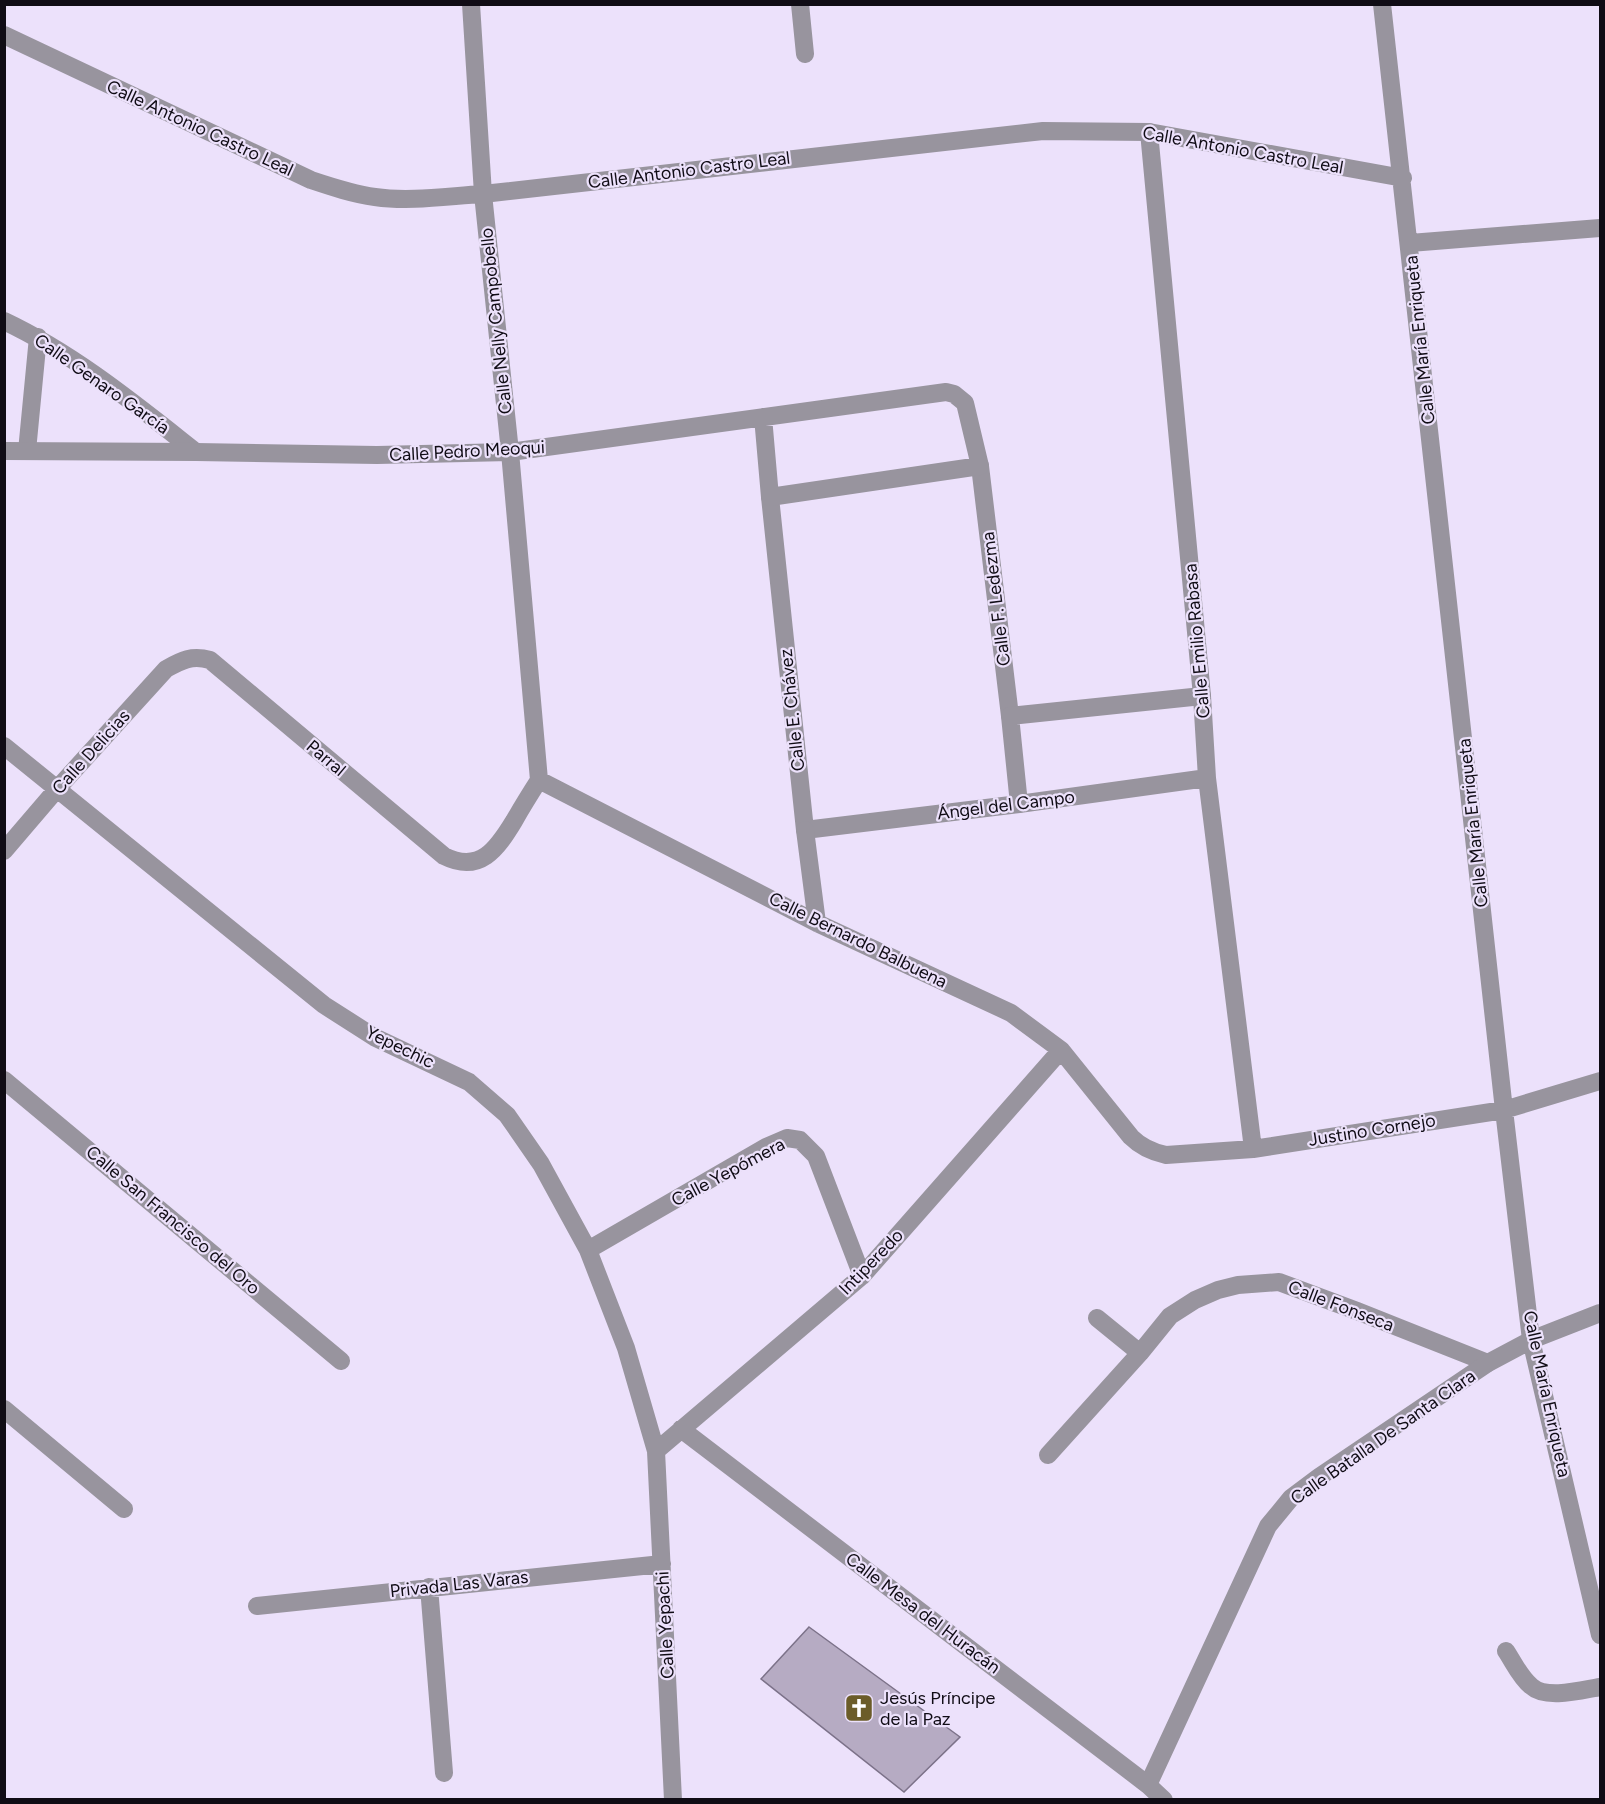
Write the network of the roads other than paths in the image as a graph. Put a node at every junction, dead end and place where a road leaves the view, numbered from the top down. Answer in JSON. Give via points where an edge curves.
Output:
{"nodes":[{"id":1,"x":471,"y":4,"type":"edge"},
{"id":2,"x":800,"y":4,"type":"edge"},
{"id":3,"x":1382,"y":4,"type":"edge"},
{"id":4,"x":4,"y":35,"type":"edge"},
{"id":5,"x":805,"y":54,"type":"dead end"},
{"id":6,"x":1149,"y":132,"type":"junction"},
{"id":7,"x":1403,"y":178,"type":"junction"},
{"id":8,"x":483,"y":194,"type":"junction"},
{"id":9,"x":1600,"y":228,"type":"edge"},
{"id":10,"x":1410,"y":243,"type":"junction"},
{"id":11,"x":4,"y":321,"type":"edge"},
{"id":12,"x":38,"y":337,"type":"junction"},
{"id":13,"x":961,"y":398,"type":"joint"},
{"id":14,"x":763,"y":417,"type":"junction"},
{"id":15,"x":4,"y":451,"type":"edge"},
{"id":16,"x":27,"y":451,"type":"junction"},
{"id":17,"x":196,"y":452,"type":"junction"},
{"id":18,"x":510,"y":452,"type":"junction"},
{"id":19,"x":980,"y":466,"type":"junction"},
{"id":20,"x":770,"y":497,"type":"junction"},
{"id":21,"x":183,"y":659,"type":"joint"},
{"id":22,"x":1202,"y":696,"type":"junction"},
{"id":23,"x":1010,"y":716,"type":"junction"},
{"id":24,"x":4,"y":746,"type":"edge"},
{"id":25,"x":1207,"y":778,"type":"junction"},
{"id":26,"x":538,"y":780,"type":"junction"},
{"id":27,"x":57,"y":789,"type":"junction"},
{"id":28,"x":1018,"y":804,"type":"junction"},
{"id":29,"x":805,"y":830,"type":"junction"},
{"id":30,"x":4,"y":851,"type":"edge"},
{"id":31,"x":817,"y":923,"type":"junction"},
{"id":32,"x":1062,"y":1050,"type":"junction"},
{"id":33,"x":4,"y":1080,"type":"edge"},
{"id":34,"x":1600,"y":1081,"type":"edge"},
{"id":35,"x":1504,"y":1110,"type":"junction"},
{"id":36,"x":1140,"y":1146,"type":"joint"},
{"id":37,"x":1253,"y":1149,"type":"junction"},
{"id":38,"x":588,"y":1250,"type":"junction"},
{"id":39,"x":862,"y":1276,"type":"junction"},
{"id":40,"x":1600,"y":1313,"type":"edge"},
{"id":41,"x":1097,"y":1318,"type":"dead end"},
{"id":42,"x":1531,"y":1340,"type":"junction"},
{"id":43,"x":1140,"y":1353,"type":"junction"},
{"id":44,"x":341,"y":1361,"type":"dead end"},
{"id":45,"x":1488,"y":1363,"type":"junction"},
{"id":46,"x":4,"y":1409,"type":"edge"},
{"id":47,"x":681,"y":1429,"type":"junction"},
{"id":48,"x":657,"y":1451,"type":"junction"},
{"id":49,"x":1048,"y":1455,"type":"dead end"},
{"id":50,"x":124,"y":1509,"type":"dead end"},
{"id":51,"x":1592,"y":1556,"type":"edge"},
{"id":52,"x":662,"y":1564,"type":"junction"},
{"id":53,"x":429,"y":1587,"type":"junction"},
{"id":54,"x":257,"y":1606,"type":"dead end"},
{"id":55,"x":1600,"y":1635,"type":"edge"},
{"id":56,"x":1506,"y":1651,"type":"dead end"},
{"id":57,"x":1600,"y":1687,"type":"edge"},
{"id":58,"x":444,"y":1773,"type":"dead end"},
{"id":59,"x":1148,"y":1785,"type":"junction"},
{"id":60,"x":673,"y":1800,"type":"edge"},
{"id":61,"x":1164,"y":1800,"type":"edge"}],
"edges":[{"from":1,"to":8,"type":"street","name":"Calle Nelly Campobello"},
{"from":2,"to":5,"type":"street"},
{"from":3,"to":7,"type":"street","name":"Calle María Enriqueta"},
{"from":4,"to":8,"type":"street","name":"Calle Antonio Castro Leal","via":[[311,180],[377,197]]},
{"from":6,"to":7,"type":"street","name":"Calle Antonio Castro Leal"},
{"from":6,"to":8,"type":"street","name":"Calle Antonio Castro Leal","via":[[1043,130]]},
{"from":6,"to":22,"type":"street","name":"Calle Emilio Rabasa"},
{"from":7,"to":10,"type":"street","name":"Calle María Enriqueta"},
{"from":8,"to":18,"type":"street","name":"Calle Nelly Campobello"},
{"from":9,"to":10,"type":"street"},
{"from":10,"to":35,"type":"street","name":"Calle María Enriqueta"},
{"from":11,"to":12,"type":"street","name":"Calle Genaro García"},
{"from":12,"to":16,"type":"street"},
{"from":12,"to":17,"type":"street","name":"Calle Genaro García","via":[[115,389]]},
{"from":13,"to":14,"type":"street","name":"Calle Pedro Meoqui","via":[[946,392]]},
{"from":13,"to":19,"type":"street","name":"Calle F. Ledezma","via":[[968,411]]},
{"from":14,"to":18,"type":"street","name":"Calle Pedro Meoqui"},
{"from":14,"to":20,"type":"street","name":"Calle E. Chávez"},
{"from":15,"to":16,"type":"street","name":"Calle Pedro Meoqui"},
{"from":16,"to":17,"type":"street","name":"Calle Pedro Meoqui"},
{"from":17,"to":18,"type":"street","name":"Calle Pedro Meoqui"},
{"from":18,"to":26,"type":"street","name":"Calle Nelly Campobello"},
{"from":19,"to":20,"type":"street"},
{"from":19,"to":23,"type":"street","name":"Calle F. Ledezma"},
{"from":20,"to":29,"type":"street","name":"Calle E. Chávez"},
{"from":21,"to":26,"type":"street","name":"Parral","via":[[210,660],[456,862],[481,859],[499,846]]},
{"from":21,"to":27,"type":"street","name":"Calle Delicias","via":[[166,669]]},
{"from":22,"to":23,"type":"street"},
{"from":22,"to":25,"type":"street","name":"Calle Emilio Rabasa"},
{"from":23,"to":28,"type":"street","name":"Calle F. Ledezma"},
{"from":24,"to":27,"type":"street","name":"Yepechic"},
{"from":25,"to":28,"type":"street","name":"Ángel del Campo"},
{"from":25,"to":37,"type":"street","name":"Calle Emilio Rabasa"},
{"from":26,"to":31,"type":"street","name":"Calle Bernardo Balbuena"},
{"from":27,"to":30,"type":"street","name":"Calle Delicias"},
{"from":27,"to":38,"type":"street","name":"Yepechic","via":[[324,1005],[374,1037],[469,1082],[499,1108],[541,1164]]},
{"from":28,"to":29,"type":"street","name":"Ángel del Campo"},
{"from":29,"to":31,"type":"street","name":"Calle E. Chávez"},
{"from":31,"to":32,"type":"street","name":"Calle Bernardo Balbuena","via":[[1011,1012]]},
{"from":32,"to":36,"type":"street","name":"Calle Bernardo Balbuena"},
{"from":32,"to":39,"type":"street","name":"Intiperedo"},
{"from":33,"to":44,"type":"street","name":"Calle San Francisco del Oro"},
{"from":34,"to":35,"type":"street","name":"Justino Cornejo"},
{"from":35,"to":37,"type":"street","name":"Justino Cornejo"},
{"from":35,"to":42,"type":"street","name":"Calle María Enriqueta"},
{"from":36,"to":37,"type":"street","name":"Justino Cornejo","via":[[1166,1155]]},
{"from":38,"to":39,"type":"street","name":"Calle Yepómera","via":[[787,1138],[800,1140],[816,1156]]},
{"from":38,"to":48,"type":"street","name":"Yepechic","via":[[626,1348]]},
{"from":39,"to":47,"type":"street","name":"Intiperedo"},
{"from":40,"to":42,"type":"street","name":"Calle Batalla De Santa Clara"},
{"from":41,"to":43,"type":"street"},
{"from":42,"to":45,"type":"street","name":"Calle Batalla De Santa Clara"},
{"from":42,"to":51,"type":"street","name":"Calle María Enriqueta"},
{"from":43,"to":45,"type":"street","name":"Calle Fonseca","via":[[1170,1316],[1195,1300],[1238,1285],[1279,1282]]},
{"from":43,"to":49,"type":"street","name":"Calle Fonseca"},
{"from":45,"to":59,"type":"street","name":"Calle Batalla De Santa Clara","via":[[1319,1477],[1291,1498],[1268,1526]]},
{"from":46,"to":50,"type":"street"},
{"from":47,"to":48,"type":"street","name":"Intiperedo"},
{"from":47,"to":59,"type":"street","name":"Calle Mesa del Huracán"},
{"from":48,"to":52,"type":"street","name":"Calle Yepachi"},
{"from":51,"to":55,"type":"street","name":"Calle María Enriqueta"},
{"from":52,"to":53,"type":"street","name":"Privada Las Varas"},
{"from":52,"to":60,"type":"street","name":"Calle Yepachi"},
{"from":53,"to":54,"type":"street","name":"Privada Las Varas"},
{"from":53,"to":58,"type":"street"},
{"from":56,"to":57,"type":"street","via":[[1533,1689],[1569,1693]]},
{"from":59,"to":61,"type":"street","name":"Calle Mesa del Huracán"}]}
